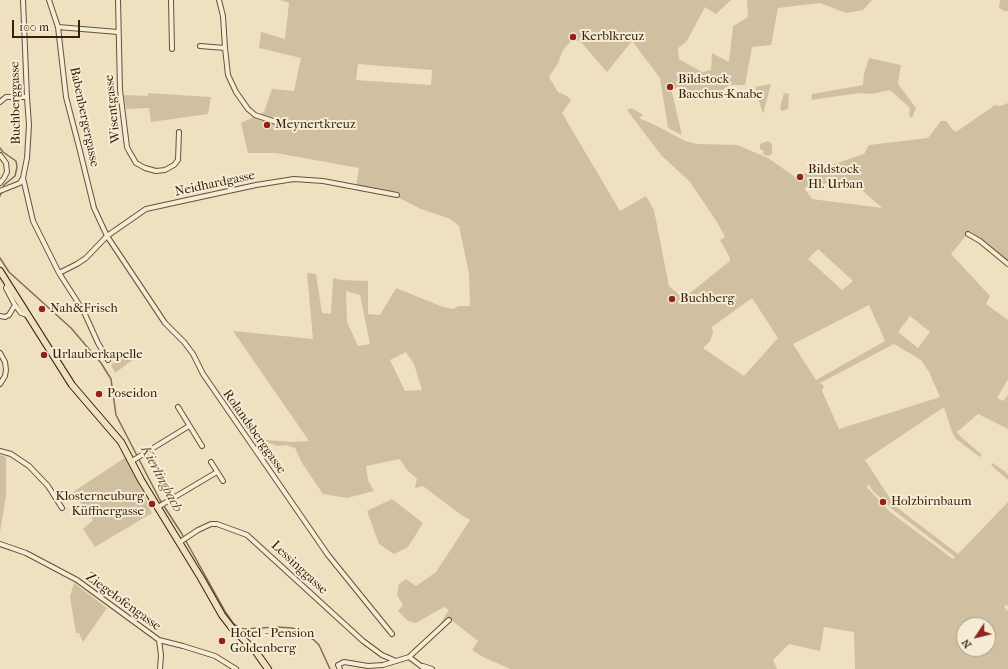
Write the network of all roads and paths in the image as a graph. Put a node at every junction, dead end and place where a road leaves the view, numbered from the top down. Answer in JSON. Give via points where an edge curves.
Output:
{"nodes":[{"id":1,"x":23,"y":0,"type":"edge"},
{"id":2,"x":49,"y":0,"type":"edge"},
{"id":3,"x":118,"y":0,"type":"edge"},
{"id":4,"x":171,"y":0,"type":"edge"},
{"id":5,"x":219,"y":0,"type":"edge"},
{"id":6,"x":58,"y":27,"type":"junction"},
{"id":7,"x":118,"y":32,"type":"junction"},
{"id":8,"x":200,"y":46,"type":"dead end"},
{"id":9,"x":225,"y":48,"type":"junction"},
{"id":10,"x":172,"y":49,"type":"dead end"},
{"id":11,"x":27,"y":97,"type":"junction"},
{"id":12,"x":0,"y":102,"type":"edge"},
{"id":13,"x":312,"y":124,"type":"dead end"},
{"id":14,"x":179,"y":132,"type":"dead end"},
{"id":15,"x":0,"y":155,"type":"edge"},
{"id":16,"x":23,"y":178,"type":"junction"},
{"id":17,"x":0,"y":184,"type":"edge"},
{"id":18,"x":0,"y":191,"type":"edge"},
{"id":19,"x":397,"y":195,"type":"dead end"},
{"id":20,"x":968,"y":234,"type":"dead end"},
{"id":21,"x":107,"y":236,"type":"junction"},
{"id":22,"x":1008,"y":264,"type":"edge"},
{"id":23,"x":0,"y":271,"type":"edge"},
{"id":24,"x":59,"y":273,"type":"junction"},
{"id":25,"x":8,"y":284,"type":"junction"},
{"id":26,"x":15,"y":305,"type":"junction"},
{"id":27,"x":27,"y":315,"type":"junction"},
{"id":28,"x":0,"y":316,"type":"edge"},
{"id":29,"x":0,"y":353,"type":"edge"},
{"id":30,"x":108,"y":360,"type":"dead end"},
{"id":31,"x":0,"y":383,"type":"edge"},
{"id":32,"x":178,"y":407,"type":"dead end"},
{"id":33,"x":189,"y":426,"type":"junction"},
{"id":34,"x":202,"y":446,"type":"dead end"},
{"id":35,"x":0,"y":451,"type":"edge"},
{"id":36,"x":133,"y":460,"type":"junction"},
{"id":37,"x":211,"y":462,"type":"dead end"},
{"id":38,"x":218,"y":472,"type":"junction"},
{"id":39,"x":223,"y":481,"type":"dead end"},
{"id":40,"x":159,"y":507,"type":"junction"},
{"id":41,"x":62,"y":508,"type":"dead end"},
{"id":42,"x":183,"y":540,"type":"junction"},
{"id":43,"x":0,"y":544,"type":"edge"},
{"id":44,"x":449,"y":620,"type":"dead end"},
{"id":45,"x":392,"y":634,"type":"dead end"},
{"id":46,"x":159,"y":640,"type":"junction"},
{"id":47,"x":409,"y":657,"type":"junction"},
{"id":48,"x":396,"y":661,"type":"junction"},
{"id":49,"x":421,"y":665,"type":"junction"},
{"id":50,"x":339,"y":667,"type":"edge"},
{"id":51,"x":160,"y":669,"type":"edge"},
{"id":52,"x":236,"y":669,"type":"edge"},
{"id":53,"x":268,"y":669,"type":"edge"},
{"id":54,"x":425,"y":669,"type":"edge"},
{"id":55,"x":432,"y":669,"type":"edge"}],
"edges":[{"from":1,"to":11,"type":"street","name":"Buchberggasse"},
{"from":2,"to":6,"type":"street","name":"Babenbergergasse"},
{"from":3,"to":7,"type":"street","name":"Wisentgasse"},
{"from":4,"to":10,"type":"street"},
{"from":5,"to":9,"type":"street"},
{"from":6,"to":7,"type":"street"},
{"from":6,"to":21,"type":"street","name":"Babenbergergasse","via":[[66,97],[94,208]]},
{"from":7,"to":14,"type":"street","name":"Wisentgasse","via":[[120,90],[127,147],[131,156],[136,163],[151,170],[168,169],[178,160]]},
{"from":8,"to":9,"type":"street"},
{"from":9,"to":13,"type":"street","via":[[228,75],[248,109],[255,115],[279,123]]},
{"from":11,"to":12,"type":"street","via":[[6,97]]},
{"from":11,"to":16,"type":"street","name":"Buchberggasse","via":[[29,125]]},
{"from":15,"to":17,"type":"street","via":[[6,163],[7,172]]},
{"from":16,"to":18,"type":"street","via":[[20,183]]},
{"from":16,"to":24,"type":"street","via":[[33,221]]},
{"from":19,"to":21,"type":"street","name":"Neidhardgasse","via":[[323,181],[294,179],[146,209]]},
{"from":20,"to":22,"type":"street"},
{"from":21,"to":24,"type":"street","name":"Neidhardgasse","via":[[86,258]]},
{"from":21,"to":45,"type":"street","name":"Rolandsberggasse","via":[[166,323],[193,354],[203,374],[328,555]]},
{"from":23,"to":25,"type":"main road"},
{"from":24,"to":30,"type":"street","via":[[84,312]]},
{"from":25,"to":26,"type":"street","via":[[6,288]]},
{"from":25,"to":27,"type":"main road"},
{"from":26,"to":27,"type":"street","via":[[21,313]]},
{"from":26,"to":28,"type":"street","via":[[9,315]]},
{"from":27,"to":36,"type":"main road","via":[[72,385],[122,442]]},
{"from":29,"to":31,"type":"street","via":[[6,370]]},
{"from":32,"to":33,"type":"street"},
{"from":33,"to":34,"type":"street"},
{"from":33,"to":36,"type":"street"},
{"from":35,"to":41,"type":"street","via":[[11,454],[29,466],[48,486]]},
{"from":36,"to":40,"type":"main road"},
{"from":37,"to":38,"type":"street"},
{"from":38,"to":39,"type":"street"},
{"from":38,"to":40,"type":"street"},
{"from":40,"to":42,"type":"main road"},
{"from":42,"to":48,"type":"street","name":"Lessinggasse","via":[[211,524],[247,535],[363,641],[382,655]]},
{"from":42,"to":53,"type":"main road","via":[[225,619]]},
{"from":43,"to":46,"type":"street","name":"Ziegelofengasse","via":[[77,580]]},
{"from":44,"to":47,"type":"street"},
{"from":46,"to":51,"type":"street"},
{"from":46,"to":52,"type":"street","name":"Ziegelofengasse","via":[[215,656]]},
{"from":47,"to":48,"type":"street"},
{"from":47,"to":49,"type":"street"},
{"from":48,"to":50,"type":"street","via":[[368,666],[344,662]]},
{"from":49,"to":54,"type":"street"},
{"from":49,"to":55,"type":"street"}]}
